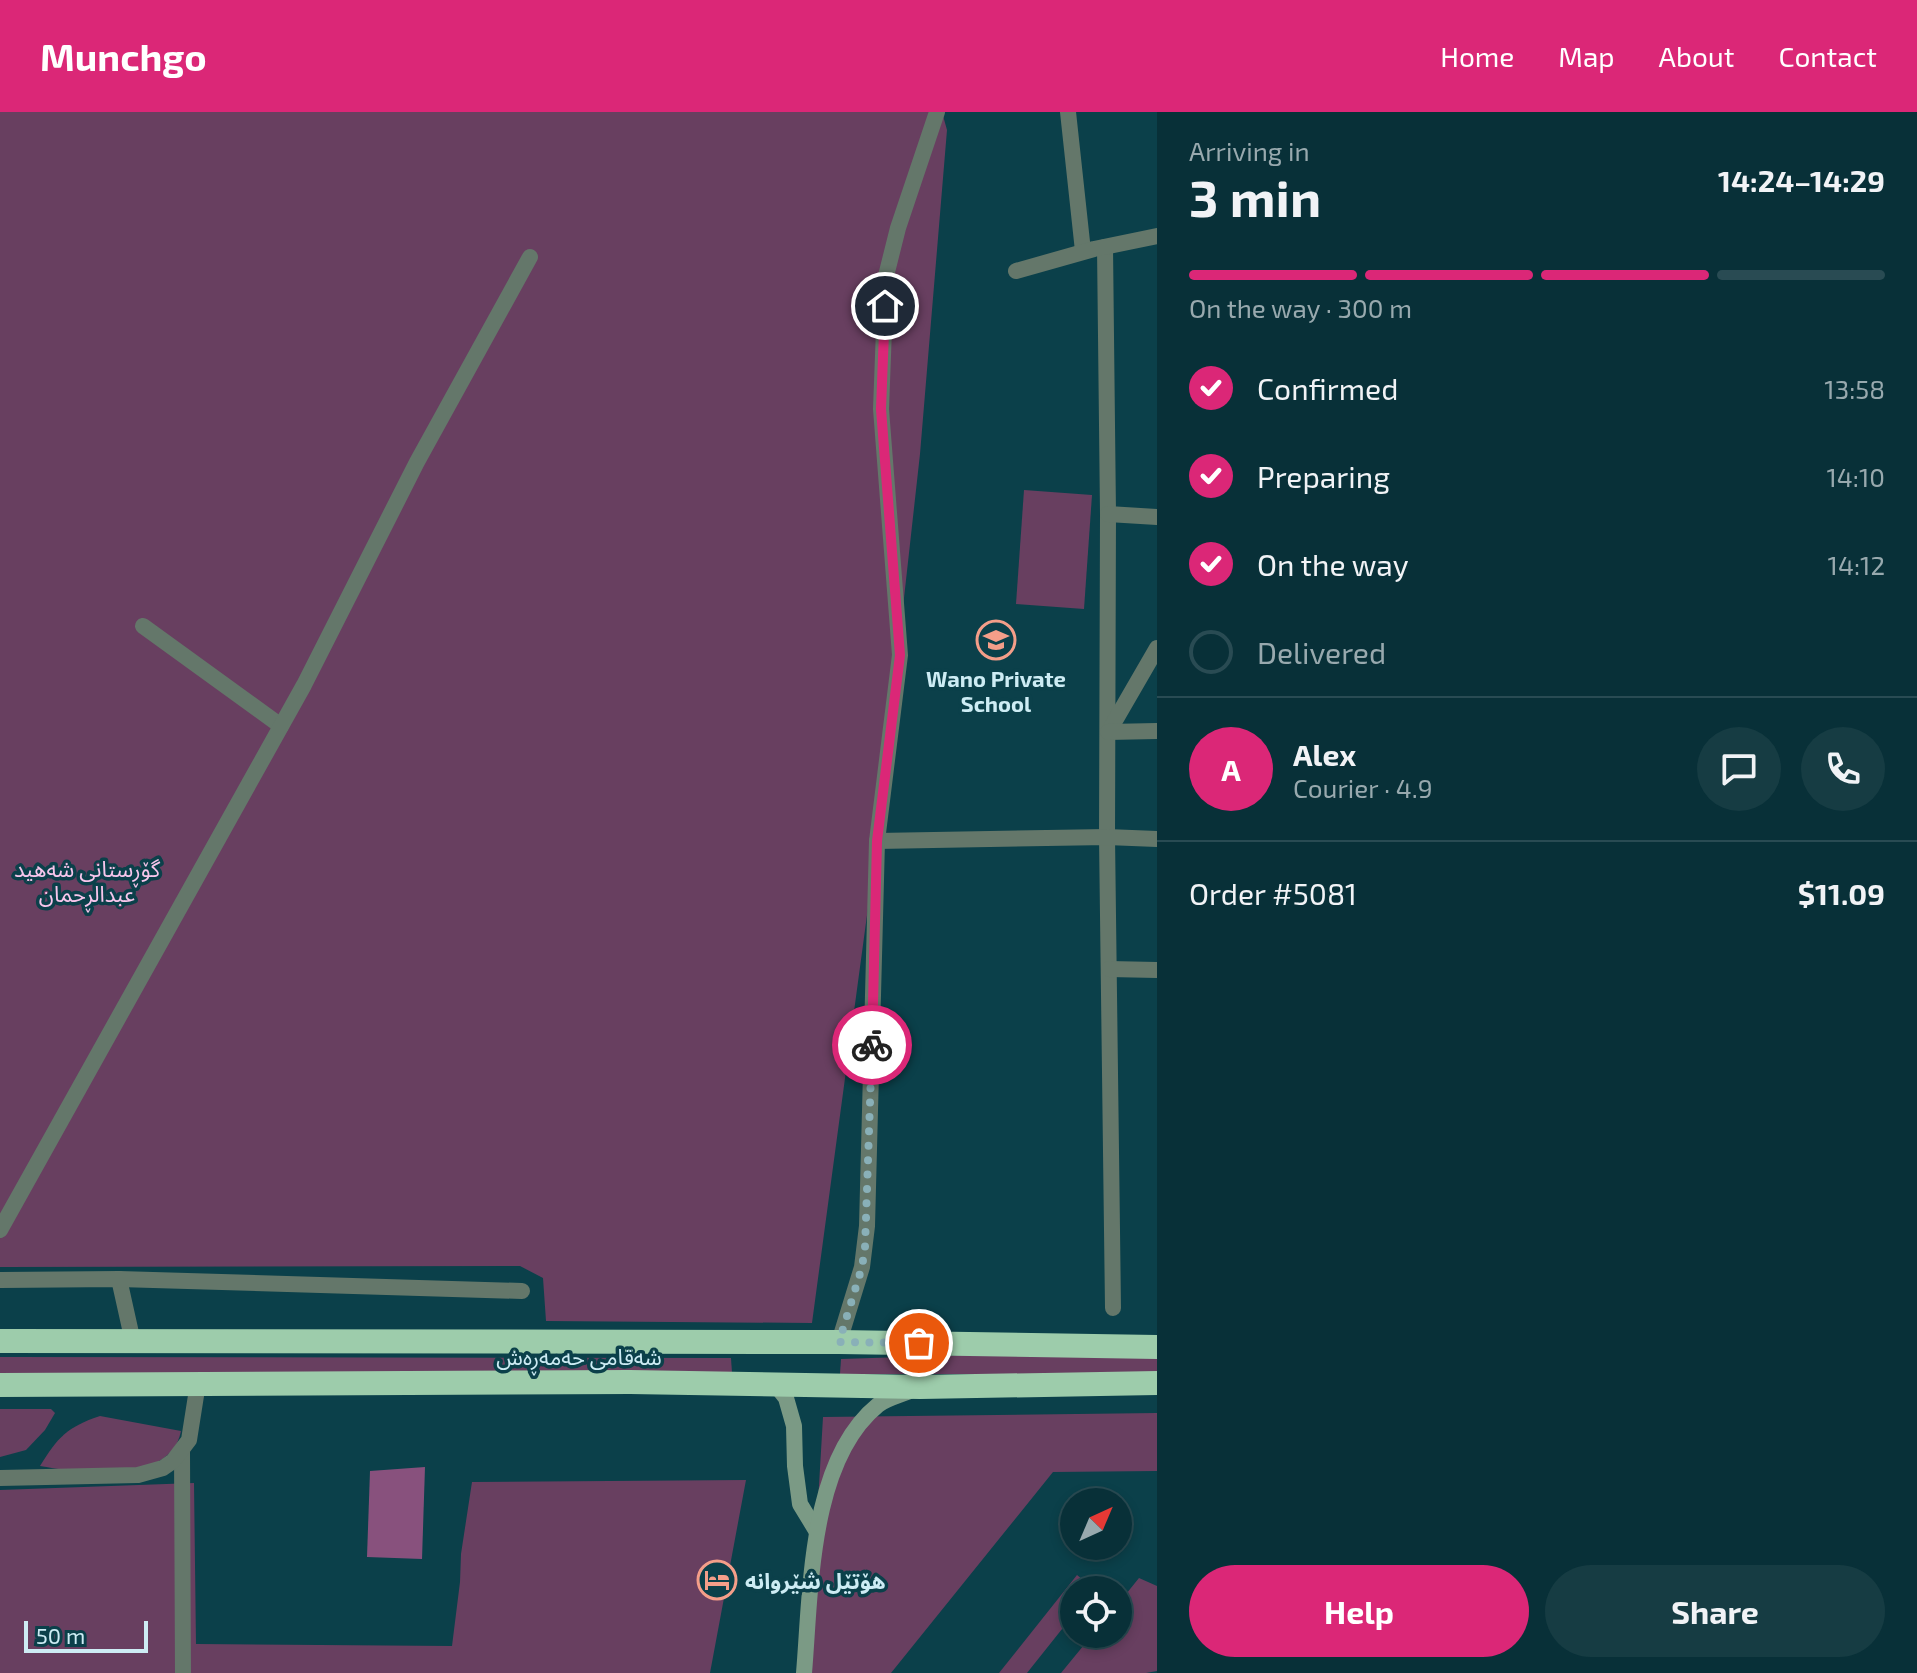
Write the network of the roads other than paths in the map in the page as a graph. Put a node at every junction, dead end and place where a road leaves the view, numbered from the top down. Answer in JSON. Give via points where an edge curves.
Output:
{"nodes":[{"id":1,"x":937,"y":112,"type":"edge"},
{"id":2,"x":1068,"y":112,"type":"edge"},
{"id":3,"x":1157,"y":236,"type":"edge"},
{"id":4,"x":1105,"y":247,"type":"junction"},
{"id":5,"x":1083,"y":251,"type":"junction"},
{"id":6,"x":530,"y":257,"type":"dead end"},
{"id":7,"x":1016,"y":271,"type":"dead end"},
{"id":8,"x":1108,"y":514,"type":"junction"},
{"id":9,"x":1157,"y":517,"type":"edge"},
{"id":10,"x":143,"y":626,"type":"dead end"},
{"id":11,"x":1157,"y":648,"type":"edge"},
{"id":12,"x":281,"y":726,"type":"junction"},
{"id":13,"x":1157,"y":731,"type":"edge"},
{"id":14,"x":1108,"y":732,"type":"junction"},
{"id":15,"x":1107,"y":837,"type":"junction"},
{"id":16,"x":1157,"y":839,"type":"edge"},
{"id":17,"x":877,"y":841,"type":"junction"},
{"id":18,"x":1109,"y":969,"type":"junction"},
{"id":19,"x":1157,"y":970,"type":"edge"},
{"id":20,"x":0,"y":1230,"type":"edge"},
{"id":21,"x":119,"y":1279,"type":"junction"},
{"id":22,"x":0,"y":1280,"type":"edge"},
{"id":23,"x":522,"y":1291,"type":"dead end"},
{"id":24,"x":1113,"y":1308,"type":"dead end"},
{"id":25,"x":0,"y":1341,"type":"edge"},
{"id":26,"x":133,"y":1342,"type":"junction"},
{"id":27,"x":839,"y":1342,"type":"junction"},
{"id":28,"x":1157,"y":1347,"type":"edge"},
{"id":29,"x":198,"y":1383,"type":"junction"},
{"id":30,"x":1157,"y":1383,"type":"edge"},
{"id":31,"x":775,"y":1384,"type":"junction"},
{"id":32,"x":0,"y":1385,"type":"edge"},
{"id":33,"x":920,"y":1387,"type":"junction"},
{"id":34,"x":182,"y":1451,"type":"junction"},
{"id":35,"x":0,"y":1478,"type":"edge"},
{"id":36,"x":817,"y":1532,"type":"junction"},
{"id":37,"x":183,"y":1673,"type":"edge"},
{"id":38,"x":804,"y":1673,"type":"edge"}],
"edges":[{"from":1,"to":17,"type":"street","via":[[886,276],[881,409],[900,655]]},
{"from":2,"to":5,"type":"street"},
{"from":3,"to":4,"type":"street"},
{"from":4,"to":5,"type":"street"},
{"from":4,"to":8,"type":"street"},
{"from":5,"to":7,"type":"street"},
{"from":6,"to":12,"type":"street"},
{"from":8,"to":9,"type":"street"},
{"from":8,"to":14,"type":"street"},
{"from":10,"to":12,"type":"street"},
{"from":11,"to":14,"type":"street"},
{"from":12,"to":20,"type":"street"},
{"from":13,"to":14,"type":"street"},
{"from":14,"to":15,"type":"street"},
{"from":15,"to":16,"type":"street"},
{"from":15,"to":17,"type":"street"},
{"from":15,"to":18,"type":"street"},
{"from":17,"to":27,"type":"street","via":[[867,1226],[862,1267]]},
{"from":18,"to":19,"type":"street"},
{"from":18,"to":24,"type":"street"},
{"from":21,"to":22,"type":"street"},
{"from":21,"to":23,"type":"street"},
{"from":21,"to":26,"type":"street"},
{"from":25,"to":26,"type":"highway","name":"شەقامی حەمەڕەش"},
{"from":26,"to":27,"type":"highway","name":"شەقامی حەمەڕەش"},
{"from":27,"to":28,"type":"highway","name":"شەقامی حەمەڕەش"},
{"from":29,"to":31,"type":"highway","name":"شەقامی حەمەڕەش"},
{"from":29,"to":32,"type":"highway","name":"شەقامی حەمەڕەش"},
{"from":29,"to":34,"type":"street","via":[[192,1428]]},
{"from":30,"to":33,"type":"highway","name":"شەقامی حەمەڕەش"},
{"from":31,"to":33,"type":"highway","name":"شەقامی حەمەڕەش"},
{"from":31,"to":36,"type":"street","via":[[786,1398],[794,1426],[800,1504]]},
{"from":33,"to":36,"type":"street","via":[[880,1404],[855,1429],[827,1486]]},
{"from":34,"to":35,"type":"street","via":[[163,1468],[138,1475]]},
{"from":34,"to":37,"type":"street"},
{"from":36,"to":38,"type":"street"}]}
